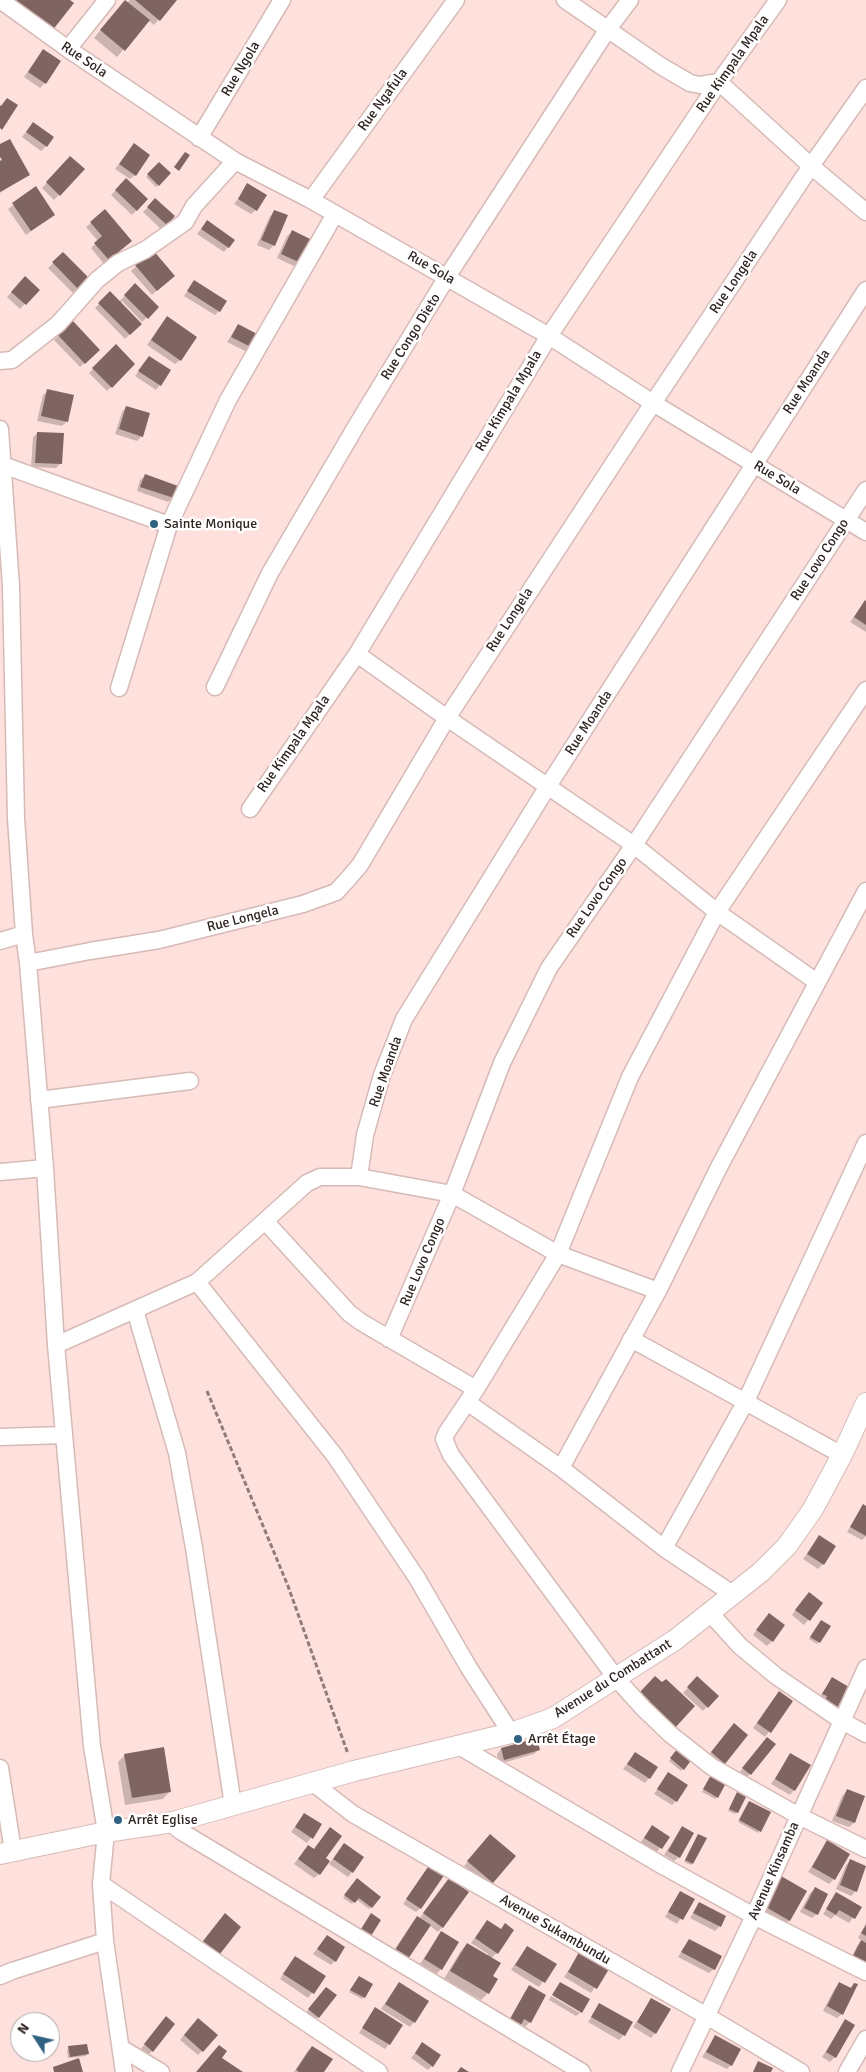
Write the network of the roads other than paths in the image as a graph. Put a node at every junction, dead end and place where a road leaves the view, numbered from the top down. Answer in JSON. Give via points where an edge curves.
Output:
{"nodes":[{"id":1,"x":0,"y":0,"type":"edge"},
{"id":2,"x":107,"y":0,"type":"edge"},
{"id":3,"x":282,"y":0,"type":"edge"},
{"id":4,"x":456,"y":0,"type":"edge"},
{"id":5,"x":565,"y":0,"type":"edge"},
{"id":6,"x":630,"y":0,"type":"edge"},
{"id":7,"x":778,"y":0,"type":"edge"},
{"id":8,"x":608,"y":29,"type":"junction"},
{"id":9,"x":68,"y":49,"type":"junction"},
{"id":10,"x":720,"y":82,"type":"junction"},
{"id":11,"x":866,"y":88,"type":"edge"},
{"id":12,"x":200,"y":138,"type":"junction"},
{"id":13,"x":235,"y":161,"type":"junction"},
{"id":14,"x":811,"y":166,"type":"junction"},
{"id":15,"x":311,"y":200,"type":"junction"},
{"id":16,"x":866,"y":212,"type":"edge"},
{"id":17,"x":335,"y":214,"type":"junction"},
{"id":18,"x":447,"y":277,"type":"junction"},
{"id":19,"x":866,"y":290,"type":"edge"},
{"id":20,"x":549,"y":336,"type":"junction"},
{"id":21,"x":0,"y":360,"type":"edge"},
{"id":22,"x":653,"y":403,"type":"junction"},
{"id":23,"x":0,"y":429,"type":"edge"},
{"id":24,"x":754,"y":464,"type":"junction"},
{"id":25,"x":1,"y":465,"type":"edge"},
{"id":26,"x":866,"y":490,"type":"edge"},
{"id":27,"x":846,"y":520,"type":"junction"},
{"id":28,"x":169,"y":525,"type":"junction"},
{"id":29,"x":866,"y":532,"type":"edge"},
{"id":30,"x":6,"y":585,"type":"edge"},
{"id":31,"x":357,"y":654,"type":"junction"},
{"id":32,"x":215,"y":687,"type":"dead end"},
{"id":33,"x":118,"y":688,"type":"dead end"},
{"id":34,"x":866,"y":690,"type":"edge"},
{"id":35,"x":447,"y":718,"type":"junction"},
{"id":36,"x":8,"y":744,"type":"edge"},
{"id":37,"x":548,"y":786,"type":"junction"},
{"id":38,"x":250,"y":809,"type":"dead end"},
{"id":39,"x":634,"y":845,"type":"junction"},
{"id":40,"x":866,"y":891,"type":"edge"},
{"id":41,"x":717,"y":912,"type":"junction"},
{"id":42,"x":24,"y":934,"type":"junction"},
{"id":43,"x":0,"y":940,"type":"edge"},
{"id":44,"x":28,"y":963,"type":"junction"},
{"id":45,"x":817,"y":982,"type":"junction"},
{"id":46,"x":190,"y":1081,"type":"dead end"},
{"id":47,"x":39,"y":1100,"type":"junction"},
{"id":48,"x":866,"y":1144,"type":"edge"},
{"id":49,"x":45,"y":1168,"type":"junction"},
{"id":50,"x":0,"y":1172,"type":"edge"},
{"id":51,"x":360,"y":1177,"type":"junction"},
{"id":52,"x":452,"y":1194,"type":"junction"},
{"id":53,"x":265,"y":1221,"type":"junction"},
{"id":54,"x":558,"y":1254,"type":"junction"},
{"id":55,"x":197,"y":1282,"type":"junction"},
{"id":56,"x":658,"y":1291,"type":"junction"},
{"id":57,"x":135,"y":1310,"type":"junction"},
{"id":58,"x":389,"y":1339,"type":"junction"},
{"id":59,"x":631,"y":1339,"type":"junction"},
{"id":60,"x":56,"y":1345,"type":"junction"},
{"id":61,"x":471,"y":1395,"type":"junction"},
{"id":62,"x":866,"y":1402,"type":"edge"},
{"id":63,"x":745,"y":1403,"type":"junction"},
{"id":64,"x":64,"y":1435,"type":"junction"},
{"id":65,"x":0,"y":1438,"type":"edge"},
{"id":66,"x":842,"y":1455,"type":"junction"},
{"id":67,"x":561,"y":1468,"type":"junction"},
{"id":68,"x":664,"y":1548,"type":"junction"},
{"id":69,"x":734,"y":1595,"type":"junction"},
{"id":70,"x":710,"y":1613,"type":"junction"},
{"id":71,"x":866,"y":1668,"type":"edge"},
{"id":72,"x":616,"y":1678,"type":"junction"},
{"id":73,"x":842,"y":1721,"type":"junction"},
{"id":74,"x":511,"y":1733,"type":"junction"},
{"id":75,"x":866,"y":1734,"type":"edge"},
{"id":76,"x":459,"y":1746,"type":"junction"},
{"id":77,"x":0,"y":1768,"type":"edge"},
{"id":78,"x":313,"y":1782,"type":"junction"},
{"id":79,"x":233,"y":1805,"type":"junction"},
{"id":80,"x":799,"y":1816,"type":"junction"},
{"id":81,"x":173,"y":1822,"type":"junction"},
{"id":82,"x":106,"y":1832,"type":"junction"},
{"id":83,"x":866,"y":1849,"type":"edge"},
{"id":84,"x":6,"y":1852,"type":"edge"},
{"id":85,"x":101,"y":1884,"type":"junction"},
{"id":86,"x":754,"y":1916,"type":"junction"},
{"id":87,"x":105,"y":1941,"type":"junction"},
{"id":88,"x":866,"y":1972,"type":"edge"},
{"id":89,"x":0,"y":1976,"type":"edge"},
{"id":90,"x":706,"y":2015,"type":"junction"},
{"id":91,"x":866,"y":2039,"type":"edge"},
{"id":92,"x":121,"y":2048,"type":"junction"},
{"id":93,"x":124,"y":2072,"type":"edge"},
{"id":94,"x":161,"y":2072,"type":"edge"},
{"id":95,"x":379,"y":2072,"type":"edge"},
{"id":96,"x":582,"y":2072,"type":"edge"},
{"id":97,"x":680,"y":2072,"type":"edge"},
{"id":98,"x":801,"y":2072,"type":"edge"},
{"id":99,"x":846,"y":2072,"type":"edge"}],
"edges":[{"from":1,"to":9,"type":"street","name":"Rue Sola"},
{"from":2,"to":9,"type":"street"},
{"from":3,"to":12,"type":"street","name":"Rue Ngola"},
{"from":4,"to":15,"type":"street","name":"Rue Ngafula"},
{"from":5,"to":8,"type":"street"},
{"from":6,"to":8,"type":"street","name":"Rue Congo Dieto"},
{"from":7,"to":10,"type":"street","name":"Rue Kimpala Mpala"},
{"from":8,"to":10,"type":"street","via":[[690,83]]},
{"from":8,"to":18,"type":"street","name":"Rue Congo Dieto"},
{"from":9,"to":12,"type":"street","name":"Rue Sola"},
{"from":10,"to":14,"type":"street"},
{"from":10,"to":20,"type":"street","name":"Rue Kimpala Mpala"},
{"from":11,"to":14,"type":"street","name":"Rue Longela"},
{"from":12,"to":13,"type":"street","name":"Rue Sola"},
{"from":13,"to":15,"type":"street","name":"Rue Sola"},
{"from":13,"to":21,"type":"street","via":[[194,206],[185,222],[112,268],[58,324],[12,360]]},
{"from":14,"to":16,"type":"street"},
{"from":14,"to":22,"type":"street","name":"Rue Longela"},
{"from":15,"to":17,"type":"street","name":"Rue Sola"},
{"from":17,"to":18,"type":"street","name":"Rue Sola"},
{"from":17,"to":28,"type":"street","via":[[228,400]]},
{"from":18,"to":20,"type":"street","name":"Rue Sola"},
{"from":18,"to":32,"type":"street","name":"Rue Congo Dieto","via":[[270,573]]},
{"from":19,"to":24,"type":"street","name":"Rue Moanda"},
{"from":20,"to":22,"type":"street","name":"Rue Sola"},
{"from":20,"to":31,"type":"street","name":"Rue Kimpala Mpala"},
{"from":22,"to":24,"type":"street","name":"Rue Sola"},
{"from":22,"to":35,"type":"street","name":"Rue Longela"},
{"from":23,"to":25,"type":"street"},
{"from":24,"to":27,"type":"street","name":"Rue Sola"},
{"from":24,"to":37,"type":"street","name":"Rue Moanda"},
{"from":25,"to":28,"type":"street"},
{"from":25,"to":30,"type":"street"},
{"from":26,"to":27,"type":"street","name":"Rue Lovo Congo"},
{"from":27,"to":29,"type":"street","name":"Rue Sola"},
{"from":27,"to":39,"type":"street","name":"Rue Lovo Congo"},
{"from":28,"to":33,"type":"street"},
{"from":30,"to":36,"type":"street"},
{"from":31,"to":35,"type":"street"},
{"from":31,"to":38,"type":"street","name":"Rue Kimpala Mpala"},
{"from":34,"to":41,"type":"street"},
{"from":35,"to":37,"type":"street"},
{"from":35,"to":44,"type":"street","name":"Rue Longela","via":[[360,865],[336,892],[303,904],[160,940]]},
{"from":36,"to":42,"type":"street"},
{"from":37,"to":39,"type":"street"},
{"from":37,"to":51,"type":"street","name":"Rue Moanda","via":[[404,1020],[382,1075],[367,1127]]},
{"from":39,"to":41,"type":"street"},
{"from":39,"to":52,"type":"street","name":"Rue Lovo Congo","via":[[549,968],[502,1063]]},
{"from":40,"to":45,"type":"street"},
{"from":41,"to":45,"type":"street"},
{"from":41,"to":54,"type":"street","via":[[630,1077]]},
{"from":42,"to":43,"type":"street"},
{"from":42,"to":44,"type":"street"},
{"from":44,"to":47,"type":"street"},
{"from":45,"to":56,"type":"street"},
{"from":46,"to":47,"type":"street"},
{"from":47,"to":49,"type":"street"},
{"from":48,"to":63,"type":"street"},
{"from":49,"to":50,"type":"street"},
{"from":49,"to":60,"type":"street"},
{"from":51,"to":52,"type":"street"},
{"from":51,"to":53,"type":"street","via":[[320,1177],[307,1182]]},
{"from":52,"to":54,"type":"street"},
{"from":52,"to":58,"type":"street","name":"Rue Lovo Congo"},
{"from":53,"to":55,"type":"street"},
{"from":53,"to":58,"type":"street","via":[[349,1312]]},
{"from":54,"to":56,"type":"street"},
{"from":54,"to":61,"type":"street"},
{"from":55,"to":57,"type":"street"},
{"from":55,"to":74,"type":"street","via":[[335,1456],[417,1578]]},
{"from":56,"to":59,"type":"street"},
{"from":57,"to":60,"type":"street"},
{"from":57,"to":79,"type":"street","via":[[177,1453]]},
{"from":58,"to":61,"type":"street"},
{"from":59,"to":63,"type":"street"},
{"from":59,"to":67,"type":"street"},
{"from":60,"to":64,"type":"street"},
{"from":61,"to":67,"type":"street"},
{"from":61,"to":72,"type":"street","via":[[447,1432],[444,1439],[446,1447]]},
{"from":62,"to":66,"type":"street","name":"Avenue du Combattant"},
{"from":63,"to":66,"type":"street"},
{"from":63,"to":68,"type":"street"},
{"from":64,"to":65,"type":"street"},
{"from":64,"to":82,"type":"street","via":[[92,1746]]},
{"from":66,"to":69,"type":"street","name":"Avenue du Combattant","via":[[813,1509],[787,1546]]},
{"from":67,"to":68,"type":"street"},
{"from":68,"to":69,"type":"street"},
{"from":69,"to":70,"type":"street","name":"Avenue du Combattant"},
{"from":70,"to":72,"type":"street","name":"Avenue du Combattant"},
{"from":70,"to":73,"type":"street","via":[[740,1646],[776,1676]]},
{"from":71,"to":73,"type":"street","name":"Avenue Kinsamba"},
{"from":72,"to":74,"type":"street","name":"Avenue du Combattant","via":[[553,1718]]},
{"from":72,"to":80,"type":"street","via":[[670,1734],[712,1767]]},
{"from":73,"to":75,"type":"street"},
{"from":73,"to":80,"type":"street","name":"Avenue Kinsamba"},
{"from":74,"to":76,"type":"street","name":"Avenue du Combattant"},
{"from":76,"to":78,"type":"street","name":"Avenue du Combattant"},
{"from":76,"to":86,"type":"street"},
{"from":77,"to":84,"type":"street"},
{"from":78,"to":79,"type":"street","name":"Avenue du Combattant"},
{"from":78,"to":90,"type":"street","name":"Avenue Sukambundu","via":[[353,1814]]},
{"from":79,"to":81,"type":"street","name":"Avenue du Combattant"},
{"from":80,"to":83,"type":"street"},
{"from":80,"to":86,"type":"street","name":"Avenue Kinsamba"},
{"from":81,"to":82,"type":"street","name":"Avenue du Combattant"},
{"from":81,"to":96,"type":"street","via":[[182,1832]]},
{"from":82,"to":84,"type":"street","name":"Avenue du Combattant"},
{"from":82,"to":85,"type":"street"},
{"from":85,"to":87,"type":"street"},
{"from":85,"to":95,"type":"street"},
{"from":86,"to":88,"type":"street"},
{"from":86,"to":90,"type":"street","name":"Avenue Kinsamba"},
{"from":87,"to":89,"type":"street"},
{"from":87,"to":92,"type":"street"},
{"from":90,"to":97,"type":"street","name":"Avenue Kinsamba"},
{"from":90,"to":98,"type":"street","name":"Avenue Sukambundu"},
{"from":91,"to":99,"type":"street"},
{"from":92,"to":93,"type":"street"},
{"from":92,"to":94,"type":"street"}]}
